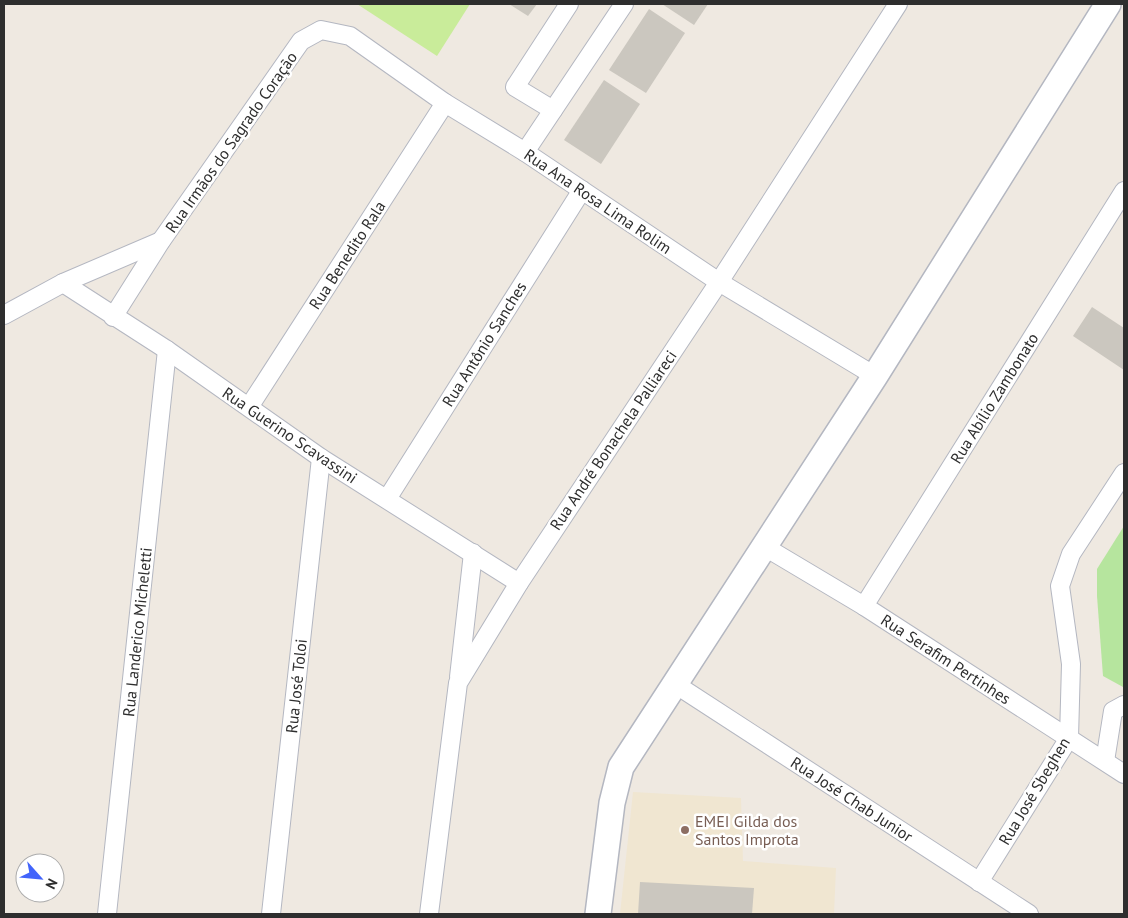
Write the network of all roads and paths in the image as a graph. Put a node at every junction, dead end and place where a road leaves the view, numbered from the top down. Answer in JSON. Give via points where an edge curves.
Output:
{"nodes":[{"id":1,"x":569,"y":4,"type":"edge"},
{"id":2,"x":624,"y":4,"type":"edge"},
{"id":3,"x":898,"y":4,"type":"edge"},
{"id":4,"x":1108,"y":4,"type":"edge"},
{"id":5,"x":321,"y":30,"type":"joint"},
{"id":6,"x":445,"y":103,"type":"junction"},
{"id":7,"x":553,"y":110,"type":"junction"},
{"id":8,"x":525,"y":152,"type":"junction"},
{"id":9,"x":582,"y":190,"type":"junction"},
{"id":10,"x":1124,"y":191,"type":"edge"},
{"id":11,"x":161,"y":241,"type":"junction"},
{"id":12,"x":719,"y":282,"type":"junction"},
{"id":13,"x":63,"y":283,"type":"junction"},
{"id":14,"x":113,"y":317,"type":"junction"},
{"id":15,"x":4,"y":319,"type":"edge"},
{"id":16,"x":167,"y":350,"type":"junction"},
{"id":17,"x":875,"y":376,"type":"junction"},
{"id":18,"x":249,"y":407,"type":"junction"},
{"id":19,"x":321,"y":458,"type":"junction"},
{"id":20,"x":1124,"y":474,"type":"edge"},
{"id":21,"x":387,"y":499,"type":"junction"},
{"id":22,"x":765,"y":547,"type":"junction"},
{"id":23,"x":473,"y":553,"type":"junction"},
{"id":24,"x":519,"y":583,"type":"junction"},
{"id":25,"x":864,"y":606,"type":"junction"},
{"id":26,"x":458,"y":684,"type":"junction"},
{"id":27,"x":675,"y":684,"type":"junction"},
{"id":28,"x":1124,"y":705,"type":"edge"},
{"id":29,"x":1069,"y":738,"type":"junction"},
{"id":30,"x":1105,"y":761,"type":"junction"},
{"id":31,"x":1124,"y":774,"type":"edge"},
{"id":32,"x":979,"y":882,"type":"junction"},
{"id":33,"x":107,"y":914,"type":"edge"},
{"id":34,"x":271,"y":914,"type":"edge"},
{"id":35,"x":429,"y":914,"type":"edge"},
{"id":36,"x":598,"y":914,"type":"edge"},
{"id":37,"x":1029,"y":914,"type":"edge"}],
"edges":[{"from":1,"to":7,"type":"street","via":[[515,87]]},
{"from":2,"to":7,"type":"street"},
{"from":3,"to":12,"type":"street","name":"Rua André Bonachela Palliareci"},
{"from":4,"to":17,"type":"street"},
{"from":5,"to":6,"type":"street","name":"Rua Ana Rosa Lima Rolim","via":[[350,36]]},
{"from":5,"to":11,"type":"street","name":"Rua Irmãos do Sagrado Coração","via":[[301,41]]},
{"from":6,"to":8,"type":"street","name":"Rua Ana Rosa Lima Rolim"},
{"from":6,"to":18,"type":"street","name":"Rua Benedito Rala"},
{"from":7,"to":8,"type":"street"},
{"from":8,"to":9,"type":"street","name":"Rua Ana Rosa Lima Rolim"},
{"from":9,"to":12,"type":"street","name":"Rua Ana Rosa Lima Rolim"},
{"from":9,"to":21,"type":"street","name":"Rua Antônio Sanches"},
{"from":10,"to":25,"type":"street","name":"Rua Abílio Zambonato"},
{"from":11,"to":13,"type":"street","name":"Rua Irmãos do Sagrado Coração"},
{"from":11,"to":14,"type":"street"},
{"from":12,"to":17,"type":"street","name":"Rua Ana Rosa Lima Rolim"},
{"from":12,"to":24,"type":"street","name":"Rua André Bonachela Palliareci"},
{"from":13,"to":14,"type":"street","name":"Rua Guerino Scavassini"},
{"from":13,"to":15,"type":"street","name":"Rua Irmãos do Sagrado Coração"},
{"from":14,"to":16,"type":"street","name":"Rua Guerino Scavassini"},
{"from":16,"to":18,"type":"street","name":"Rua Guerino Scavassini"},
{"from":16,"to":33,"type":"street","name":"Rua Landerico Micheletti"},
{"from":17,"to":22,"type":"street"},
{"from":18,"to":19,"type":"street","name":"Rua Guerino Scavassini"},
{"from":19,"to":21,"type":"street","name":"Rua Guerino Scavassini"},
{"from":19,"to":34,"type":"street","name":"Rua José Toloi"},
{"from":20,"to":29,"type":"street","name":"Rua José Sbeghen","via":[[1070,554],[1060,586],[1071,664]]},
{"from":21,"to":23,"type":"street","name":"Rua Guerino Scavassini"},
{"from":22,"to":25,"type":"street","name":"Rua Serafim Pertinhes"},
{"from":22,"to":27,"type":"street"},
{"from":23,"to":24,"type":"street","name":"Rua Guerino Scavassini"},
{"from":23,"to":26,"type":"street"},
{"from":24,"to":26,"type":"street","name":"Rua André Bonachela Palliareci"},
{"from":25,"to":29,"type":"street","name":"Rua Serafim Pertinhes"},
{"from":26,"to":35,"type":"street","name":"Rua André Bonachela Palliareci"},
{"from":27,"to":32,"type":"street","name":"Rua José Chab Junior"},
{"from":27,"to":36,"type":"street","via":[[621,767],[612,803]]},
{"from":28,"to":30,"type":"street","via":[[1113,711]]},
{"from":29,"to":30,"type":"street","name":"Rua Serafim Pertinhes"},
{"from":29,"to":32,"type":"street","name":"Rua José Sbeghen"},
{"from":30,"to":31,"type":"street","name":"Rua Serafim Pertinhes"},
{"from":32,"to":37,"type":"street","name":"Rua José Chab Junior"}]}
